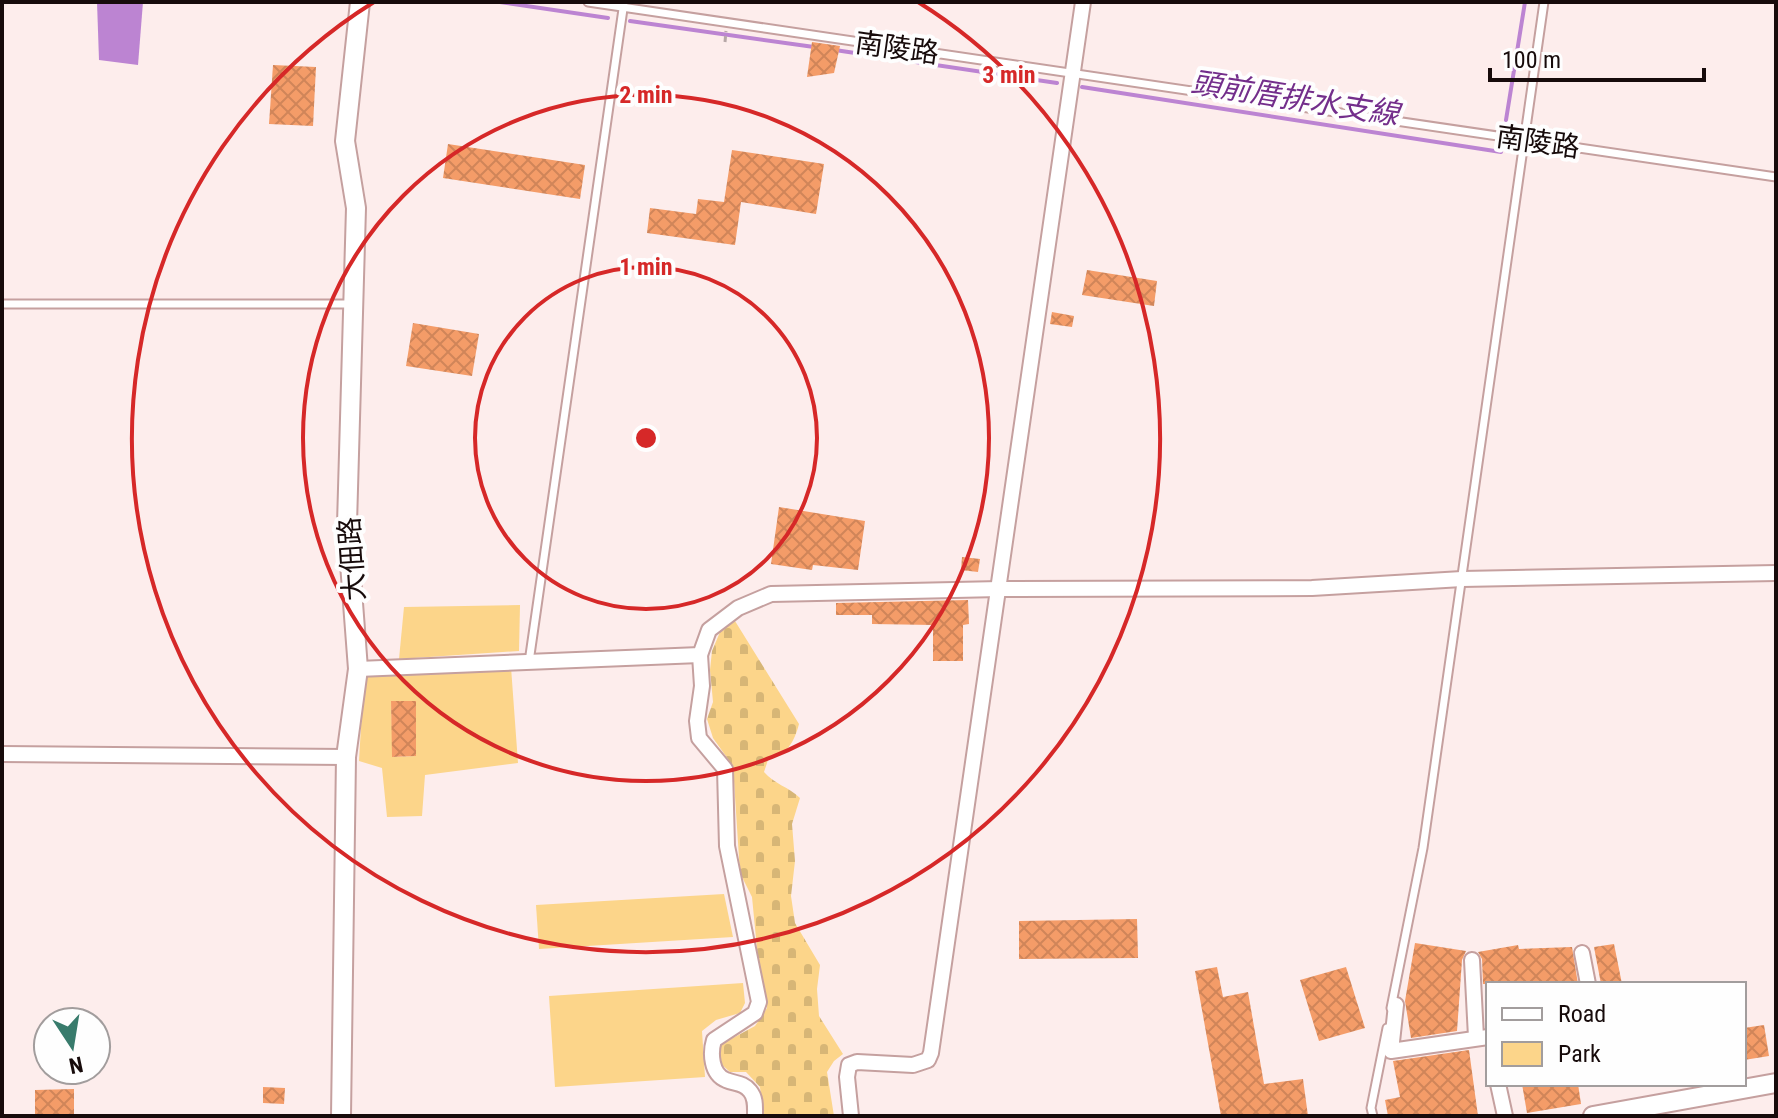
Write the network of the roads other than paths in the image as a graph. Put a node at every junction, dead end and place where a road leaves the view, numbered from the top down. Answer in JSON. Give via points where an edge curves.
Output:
{"nodes":[{"id":1,"x":360,"y":2,"type":"edge"},
{"id":2,"x":588,"y":2,"type":"edge"},
{"id":3,"x":1083,"y":2,"type":"edge"},
{"id":4,"x":1544,"y":2,"type":"edge"},
{"id":5,"x":624,"y":5,"type":"edge"},
{"id":6,"x":1073,"y":74,"type":"junction"},
{"id":7,"x":1523,"y":140,"type":"junction"},
{"id":8,"x":1776,"y":177,"type":"edge"},
{"id":9,"x":2,"y":304,"type":"edge"},
{"id":10,"x":353,"y":304,"type":"junction"},
{"id":11,"x":1776,"y":573,"type":"edge"},
{"id":12,"x":1462,"y":579,"type":"junction"},
{"id":13,"x":1000,"y":589,"type":"junction"},
{"id":14,"x":700,"y":655,"type":"junction"},
{"id":15,"x":529,"y":662,"type":"junction"},
{"id":16,"x":358,"y":669,"type":"junction"},
{"id":17,"x":2,"y":754,"type":"edge"},
{"id":18,"x":346,"y":757,"type":"junction"},
{"id":19,"x":1582,"y":953,"type":"dead end"},
{"id":20,"x":1472,"y":960,"type":"dead end"},
{"id":21,"x":1588,"y":982,"type":"edge"},
{"id":22,"x":1396,"y":1005,"type":"dead end"},
{"id":23,"x":1482,"y":1037,"type":"edge"},
{"id":24,"x":1776,"y":1083,"type":"edge"},
{"id":25,"x":1498,"y":1086,"type":"edge"},
{"id":26,"x":341,"y":1116,"type":"edge"},
{"id":27,"x":755,"y":1116,"type":"edge"},
{"id":28,"x":851,"y":1116,"type":"edge"},
{"id":29,"x":1373,"y":1116,"type":"edge"},
{"id":30,"x":1505,"y":1116,"type":"edge"},
{"id":31,"x":1593,"y":1116,"type":"edge"}],
"edges":[{"from":1,"to":10,"type":"street","name":"大佃路","via":[[345,141],[356,208]]},
{"from":2,"to":5,"type":"lane","name":"南陵路"},
{"from":3,"to":6,"type":"street"},
{"from":4,"to":7,"type":"lane"},
{"from":5,"to":6,"type":"lane","name":"南陵路"},
{"from":5,"to":15,"type":"lane"},
{"from":6,"to":7,"type":"lane","name":"南陵路"},
{"from":6,"to":13,"type":"street"},
{"from":7,"to":8,"type":"lane","name":"南陵路"},
{"from":7,"to":12,"type":"lane"},
{"from":9,"to":10,"type":"lane"},
{"from":10,"to":16,"type":"street","name":"大佃路","via":[[347,524]]},
{"from":11,"to":12,"type":"street"},
{"from":12,"to":13,"type":"street","via":[[1312,588]]},
{"from":12,"to":29,"type":"lane","via":[[1423,848]]},
{"from":13,"to":14,"type":"street","via":[[771,594],[738,608],[709,630]]},
{"from":13,"to":28,"type":"street","via":[[931,1053],[928,1060],[913,1065],[849,1065]]},
{"from":14,"to":15,"type":"street"},
{"from":14,"to":27,"type":"street","via":[[699,738],[725,769],[727,846],[759,1002],[755,1013],[714,1040],[711,1050],[718,1075],[752,1092]]},
{"from":15,"to":16,"type":"street"},
{"from":16,"to":18,"type":"street","name":"大佃路"},
{"from":17,"to":18,"type":"street"},
{"from":18,"to":26,"type":"street","name":"大佃路"},
{"from":19,"to":21,"type":"street"},
{"from":20,"to":23,"type":"street"},
{"from":22,"to":23,"type":"street","via":[[1391,1051]]},
{"from":24,"to":31,"type":"street"},
{"from":25,"to":30,"type":"street"}]}
